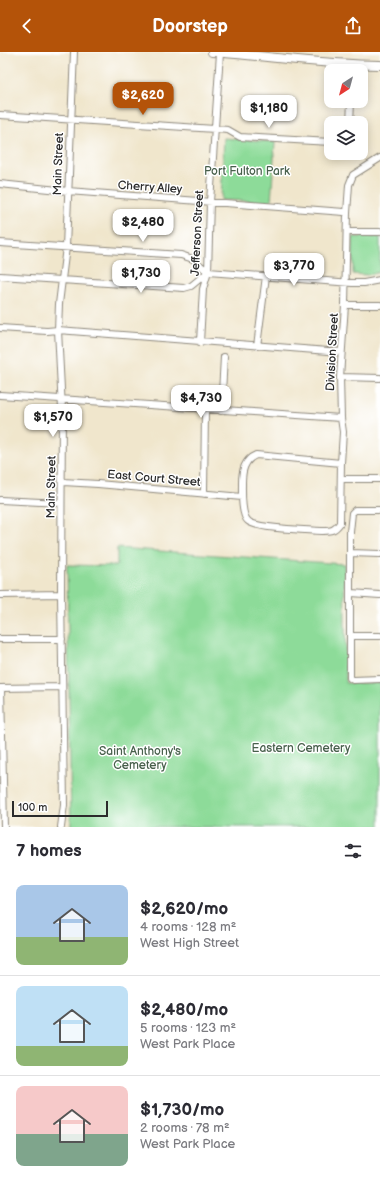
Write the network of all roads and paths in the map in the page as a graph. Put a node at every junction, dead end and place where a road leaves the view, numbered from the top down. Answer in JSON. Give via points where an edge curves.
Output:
{"nodes":[{"id":1,"x":74,"y":52,"type":"edge"},
{"id":2,"x":216,"y":52,"type":"edge"},
{"id":3,"x":324,"y":64,"type":"edge"},
{"id":4,"x":380,"y":65,"type":"edge"},
{"id":5,"x":368,"y":66,"type":"edge"},
{"id":6,"x":0,"y":115,"type":"edge"},
{"id":7,"x":71,"y":120,"type":"junction"},
{"id":8,"x":215,"y":129,"type":"junction"},
{"id":9,"x":324,"y":142,"type":"edge"},
{"id":10,"x":380,"y":158,"type":"edge"},
{"id":11,"x":0,"y":184,"type":"edge"},
{"id":12,"x":68,"y":192,"type":"junction"},
{"id":13,"x":210,"y":202,"type":"junction"},
{"id":14,"x":347,"y":213,"type":"junction"},
{"id":15,"x":347,"y":232,"type":"junction"},
{"id":16,"x":380,"y":232,"type":"edge"},
{"id":17,"x":0,"y":243,"type":"edge"},
{"id":18,"x":66,"y":247,"type":"junction"},
{"id":19,"x":208,"y":272,"type":"junction"},
{"id":20,"x":0,"y":276,"type":"edge"},
{"id":21,"x":266,"y":276,"type":"junction"},
{"id":22,"x":63,"y":279,"type":"junction"},
{"id":23,"x":380,"y":280,"type":"edge"},
{"id":24,"x":345,"y":282,"type":"junction"},
{"id":25,"x":380,"y":305,"type":"edge"},
{"id":26,"x":345,"y":306,"type":"junction"},
{"id":27,"x":0,"y":328,"type":"edge"},
{"id":28,"x":58,"y":330,"type":"junction"},
{"id":29,"x":200,"y":342,"type":"junction"},
{"id":30,"x":257,"y":346,"type":"junction"},
{"id":31,"x":341,"y":352,"type":"junction"},
{"id":32,"x":224,"y":357,"type":"dead end"},
{"id":33,"x":340,"y":377,"type":"junction"},
{"id":34,"x":380,"y":378,"type":"edge"},
{"id":35,"x":0,"y":396,"type":"edge"},
{"id":36,"x":62,"y":400,"type":"junction"},
{"id":37,"x":205,"y":410,"type":"junction"},
{"id":38,"x":220,"y":411,"type":"junction"},
{"id":39,"x":341,"y":418,"type":"junction"},
{"id":40,"x":341,"y":463,"type":"junction"},
{"id":41,"x":380,"y":479,"type":"edge"},
{"id":42,"x":342,"y":480,"type":"junction"},
{"id":43,"x":63,"y":482,"type":"junction"},
{"id":44,"x":204,"y":494,"type":"junction"},
{"id":45,"x":242,"y":497,"type":"junction"},
{"id":46,"x":0,"y":500,"type":"edge"},
{"id":47,"x":62,"y":502,"type":"junction"},
{"id":48,"x":380,"y":510,"type":"edge"},
{"id":49,"x":350,"y":553,"type":"junction"},
{"id":50,"x":380,"y":554,"type":"edge"},
{"id":51,"x":351,"y":593,"type":"junction"},
{"id":52,"x":61,"y":594,"type":"junction"},
{"id":53,"x":380,"y":594,"type":"edge"},
{"id":54,"x":0,"y":595,"type":"edge"},
{"id":55,"x":351,"y":636,"type":"junction"},
{"id":56,"x":380,"y":636,"type":"edge"},
{"id":57,"x":0,"y":639,"type":"edge"},
{"id":58,"x":62,"y":639,"type":"junction"},
{"id":59,"x":380,"y":679,"type":"edge"},
{"id":60,"x":62,"y":687,"type":"junction"},
{"id":61,"x":0,"y":688,"type":"edge"},
{"id":62,"x":4,"y":827,"type":"edge"},
{"id":63,"x":61,"y":827,"type":"edge"}],
"edges":[{"from":1,"to":7,"type":"street","name":"Main Street"},
{"from":2,"to":3,"type":"main road"},
{"from":2,"to":8,"type":"street","name":"Jefferson Street","via":[[213,99]]},
{"from":4,"to":5,"type":"main road"},
{"from":6,"to":7,"type":"street"},
{"from":7,"to":8,"type":"street"},
{"from":7,"to":12,"type":"street","name":"Main Street"},
{"from":8,"to":9,"type":"street","via":[[228,130],[240,137]]},
{"from":8,"to":13,"type":"street","name":"Jefferson Street"},
{"from":10,"to":14,"type":"street","name":"Division Street","via":[[350,179]]},
{"from":11,"to":12,"type":"street","name":"Cherry Alley"},
{"from":12,"to":13,"type":"street","name":"Cherry Alley"},
{"from":12,"to":18,"type":"street","name":"Main Street"},
{"from":13,"to":14,"type":"street","name":"Cherry Alley"},
{"from":13,"to":19,"type":"street","name":"Jefferson Street"},
{"from":14,"to":15,"type":"street","name":"Division Street"},
{"from":15,"to":16,"type":"street"},
{"from":15,"to":24,"type":"street","name":"Division Street"},
{"from":17,"to":18,"type":"street"},
{"from":18,"to":19,"type":"street","via":[[181,255],[193,259]]},
{"from":18,"to":22,"type":"street","name":"Main Street"},
{"from":19,"to":21,"type":"street"},
{"from":19,"to":22,"type":"street","via":[[191,286],[184,288]]},
{"from":19,"to":29,"type":"street","name":"Jefferson Street","via":[[203,289]]},
{"from":20,"to":22,"type":"street"},
{"from":21,"to":24,"type":"street"},
{"from":21,"to":30,"type":"street"},
{"from":22,"to":28,"type":"street","name":"Main Street"},
{"from":23,"to":24,"type":"street","via":[[364,283]]},
{"from":24,"to":26,"type":"street","name":"Division Street"},
{"from":25,"to":26,"type":"street"},
{"from":26,"to":31,"type":"street","name":"Division Street"},
{"from":27,"to":28,"type":"street"},
{"from":28,"to":29,"type":"street"},
{"from":28,"to":36,"type":"street","name":"Main Street"},
{"from":29,"to":30,"type":"street"},
{"from":30,"to":31,"type":"street"},
{"from":31,"to":33,"type":"street","name":"Division Street"},
{"from":32,"to":38,"type":"street"},
{"from":33,"to":34,"type":"street"},
{"from":33,"to":39,"type":"street","name":"Division Street"},
{"from":35,"to":36,"type":"street"},
{"from":36,"to":37,"type":"street"},
{"from":36,"to":43,"type":"street","name":"Main Street"},
{"from":37,"to":38,"type":"street"},
{"from":37,"to":44,"type":"street"},
{"from":38,"to":39,"type":"street"},
{"from":39,"to":40,"type":"street","name":"Division Street"},
{"from":40,"to":42,"type":"street","name":"Division Street"},
{"from":40,"to":45,"type":"street","via":[[256,455],[250,458],[242,473]]},
{"from":41,"to":42,"type":"street"},
{"from":42,"to":45,"type":"street","name":"Division Street","via":[[340,523],[332,531],[254,524],[245,516]]},
{"from":43,"to":44,"type":"street","name":"East Court Street"},
{"from":43,"to":47,"type":"street","name":"Main Street"},
{"from":44,"to":45,"type":"street","name":"East Court Street"},
{"from":46,"to":47,"type":"street"},
{"from":47,"to":52,"type":"street","name":"Main Street"},
{"from":48,"to":49,"type":"street","via":[[355,510],[352,513]]},
{"from":49,"to":50,"type":"street"},
{"from":49,"to":51,"type":"street"},
{"from":51,"to":53,"type":"street"},
{"from":51,"to":55,"type":"street"},
{"from":52,"to":54,"type":"street"},
{"from":52,"to":58,"type":"street","name":"Main Street"},
{"from":55,"to":56,"type":"street"},
{"from":55,"to":59,"type":"street","via":[[350,678]]},
{"from":57,"to":58,"type":"street"},
{"from":58,"to":60,"type":"street","name":"Main Street"},
{"from":60,"to":61,"type":"street"},
{"from":60,"to":63,"type":"street","name":"Main Street","via":[[64,804]]},
{"from":61,"to":62,"type":"street"}]}
